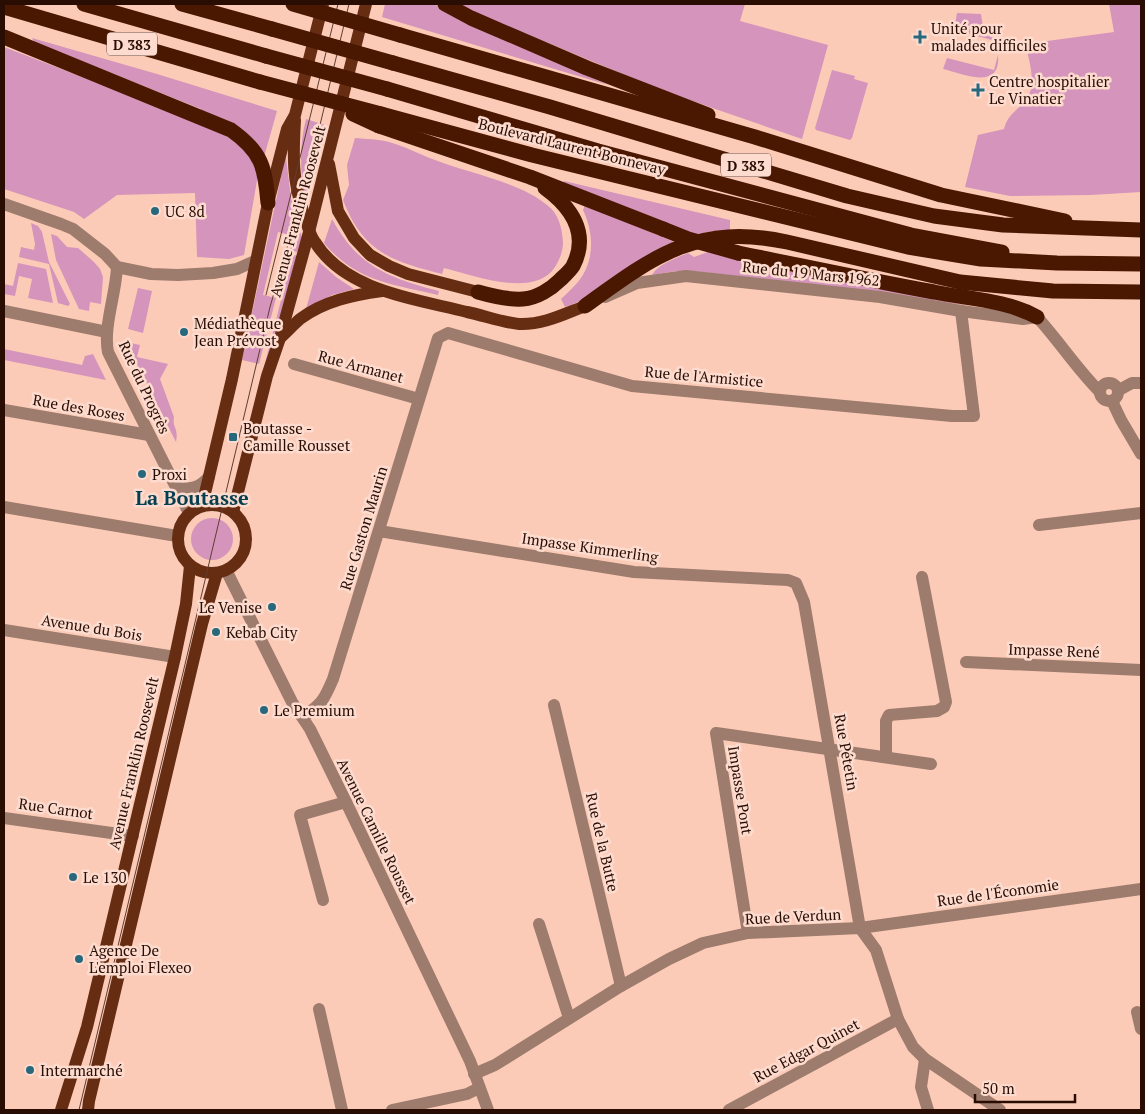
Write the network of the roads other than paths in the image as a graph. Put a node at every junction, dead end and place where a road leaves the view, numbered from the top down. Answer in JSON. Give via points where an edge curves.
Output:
{"nodes":[{"id":1,"x":84,"y":4,"type":"edge"},
{"id":2,"x":182,"y":4,"type":"edge"},
{"id":3,"x":293,"y":4,"type":"edge"},
{"id":4,"x":323,"y":4,"type":"edge"},
{"id":5,"x":365,"y":4,"type":"edge"},
{"id":6,"x":445,"y":4,"type":"edge"},
{"id":7,"x":4,"y":6,"type":"edge"},
{"id":8,"x":4,"y":37,"type":"edge"},
{"id":9,"x":295,"y":115,"type":"junction"},
{"id":10,"x":380,"y":120,"type":"junction"},
{"id":11,"x":755,"y":137,"type":"junction"},
{"id":12,"x":328,"y":160,"type":"junction"},
{"id":13,"x":530,"y":177,"type":"junction"},
{"id":14,"x":268,"y":203,"type":"junction"},
{"id":15,"x":4,"y":204,"type":"edge"},
{"id":16,"x":1105,"y":230,"type":"junction"},
{"id":17,"x":1141,"y":230,"type":"edge"},
{"id":18,"x":309,"y":232,"type":"junction"},
{"id":19,"x":255,"y":261,"type":"junction"},
{"id":20,"x":1057,"y":263,"type":"junction"},
{"id":21,"x":1141,"y":264,"type":"edge"},
{"id":22,"x":117,"y":267,"type":"junction"},
{"id":23,"x":382,"y":291,"type":"junction"},
{"id":24,"x":478,"y":292,"type":"joint"},
{"id":25,"x":1141,"y":292,"type":"edge"},
{"id":26,"x":585,"y":306,"type":"junction"},
{"id":27,"x":4,"y":311,"type":"edge"},
{"id":28,"x":961,"y":311,"type":"junction"},
{"id":29,"x":1037,"y":317,"type":"junction"},
{"id":30,"x":107,"y":332,"type":"junction"},
{"id":31,"x":280,"y":338,"type":"junction"},
{"id":32,"x":438,"y":338,"type":"joint"},
{"id":33,"x":294,"y":364,"type":"dead end"},
{"id":34,"x":1141,"y":383,"type":"edge"},
{"id":35,"x":1116,"y":395,"type":"junction"},
{"id":36,"x":419,"y":399,"type":"junction"},
{"id":37,"x":4,"y":410,"type":"edge"},
{"id":38,"x":149,"y":435,"type":"junction"},
{"id":39,"x":1141,"y":454,"type":"edge"},
{"id":40,"x":208,"y":477,"type":"junction"},
{"id":41,"x":176,"y":484,"type":"junction"},
{"id":42,"x":202,"y":506,"type":"junction"},
{"id":43,"x":4,"y":507,"type":"edge"},
{"id":44,"x":233,"y":512,"type":"junction"},
{"id":45,"x":189,"y":513,"type":"junction"},
{"id":46,"x":1141,"y":513,"type":"edge"},
{"id":47,"x":1039,"y":525,"type":"dead end"},
{"id":48,"x":380,"y":531,"type":"junction"},
{"id":49,"x":177,"y":536,"type":"junction"},
{"id":50,"x":190,"y":566,"type":"junction"},
{"id":51,"x":222,"y":572,"type":"junction"},
{"id":52,"x":922,"y":577,"type":"dead end"},
{"id":53,"x":796,"y":583,"type":"joint"},
{"id":54,"x":4,"y":630,"type":"edge"},
{"id":55,"x":175,"y":657,"type":"junction"},
{"id":56,"x":966,"y":662,"type":"dead end"},
{"id":57,"x":1141,"y":670,"type":"edge"},
{"id":58,"x":554,"y":705,"type":"dead end"},
{"id":59,"x":303,"y":717,"type":"junction"},
{"id":60,"x":830,"y":749,"type":"junction"},
{"id":61,"x":886,"y":757,"type":"junction"},
{"id":62,"x":931,"y":764,"type":"dead end"},
{"id":63,"x":346,"y":802,"type":"junction"},
{"id":64,"x":4,"y":818,"type":"edge"},
{"id":65,"x":133,"y":836,"type":"junction"},
{"id":66,"x":1141,"y":889,"type":"edge"},
{"id":67,"x":323,"y":900,"type":"dead end"},
{"id":68,"x":539,"y":924,"type":"dead end"},
{"id":69,"x":860,"y":928,"type":"junction"},
{"id":70,"x":748,"y":933,"type":"junction"},
{"id":71,"x":621,"y":986,"type":"junction"},
{"id":72,"x":319,"y":1009,"type":"dead end"},
{"id":73,"x":1137,"y":1012,"type":"dead end"},
{"id":74,"x":569,"y":1018,"type":"junction"},
{"id":75,"x":898,"y":1019,"type":"junction"},
{"id":76,"x":1141,"y":1029,"type":"edge"},
{"id":77,"x":925,"y":1059,"type":"junction"},
{"id":78,"x":474,"y":1074,"type":"junction"},
{"id":79,"x":479,"y":1088,"type":"junction"},
{"id":80,"x":61,"y":1110,"type":"edge"},
{"id":81,"x":88,"y":1110,"type":"edge"},
{"id":82,"x":342,"y":1110,"type":"edge"},
{"id":83,"x":392,"y":1110,"type":"edge"},
{"id":84,"x":488,"y":1110,"type":"edge"},
{"id":85,"x":729,"y":1110,"type":"edge"},
{"id":86,"x":928,"y":1110,"type":"edge"},
{"id":87,"x":1000,"y":1110,"type":"edge"}],
"edges":[{"from":1,"to":20,"type":"highway","bridge":true,"via":[[598,151],[911,235]]},
{"from":2,"to":16,"type":"highway","name":"Boulevard Laurent Bonnevay","number":"D 383","bridge":true,"via":[[866,200],[934,216],[1003,225]]},
{"from":3,"to":11,"type":"highway","bridge":true},
{"from":4,"to":9,"type":"main road","name":"Avenue Franklin Roosevelt"},
{"from":5,"to":12,"type":"main road","name":"Avenue Franklin Roosevelt"},
{"from":6,"to":11,"type":"highway","via":[[471,18],[688,106]]},
{"from":7,"to":10,"type":"highway","number":"D 383","bridge":true,"via":[[320,98]]},
{"from":8,"to":14,"type":"highway","via":[[231,130],[247,141],[257,154],[266,177]]},
{"from":9,"to":14,"type":"main road","name":"Avenue Franklin Roosevelt","via":[[287,129]]},
{"from":9,"to":18,"type":"main road","via":[[295,182]]},
{"from":10,"to":13,"type":"highway"},
{"from":10,"to":20,"type":"highway","name":"Boulevard Laurent Bonnevay","via":[[908,247],[981,259]]},
{"from":11,"to":16,"type":"highway","via":[[941,194]]},
{"from":12,"to":18,"type":"main road","name":"Avenue Franklin Roosevelt"},
{"from":12,"to":24,"type":"main road","via":[[338,211],[354,238],[370,255],[408,274]]},
{"from":13,"to":24,"type":"highway","via":[[568,207],[577,222],[580,248],[572,267],[550,290],[525,299]]},
{"from":13,"to":29,"type":"highway","bridge":true,"via":[[696,241],[1023,309]]},
{"from":14,"to":19,"type":"main road","name":"Avenue Franklin Roosevelt"},
{"from":15,"to":22,"type":"street","via":[[73,229]]},
{"from":16,"to":17,"type":"highway","name":"Boulevard Laurent Bonnevay","number":"D 383"},
{"from":18,"to":23,"type":"main road","via":[[335,264]]},
{"from":18,"to":31,"type":"main road","name":"Avenue Franklin Roosevelt"},
{"from":19,"to":22,"type":"street","via":[[238,270],[178,275]]},
{"from":19,"to":40,"type":"main road","name":"Avenue Franklin Roosevelt"},
{"from":20,"to":21,"type":"highway","name":"Boulevard Laurent Bonnevay"},
{"from":22,"to":30,"type":"street","name":"Rue du Progrès"},
{"from":23,"to":26,"type":"main road","via":[[518,324],[549,320]]},
{"from":23,"to":31,"type":"main road","via":[[324,304],[300,319]]},
{"from":25,"to":26,"type":"highway","via":[[1052,291],[960,282],[765,237],[740,236],[705,239],[677,248],[649,261]]},
{"from":26,"to":28,"type":"street","name":"Rue du 19 Mars 1962","via":[[637,283],[686,276],[880,297]]},
{"from":27,"to":30,"type":"street"},
{"from":28,"to":29,"type":"street","name":"Rue du 19 Mars 1962","via":[[1023,319]]},
{"from":28,"to":32,"type":"street","name":"Rue de l'Armistice","via":[[974,416],[632,386],[448,333]]},
{"from":29,"to":35,"type":"street","via":[[1100,392],[1104,384],[1110,382],[1116,385]]},
{"from":30,"to":38,"type":"street","name":"Rue du Progrès","via":[[108,352]]},
{"from":31,"to":44,"type":"main road","name":"Avenue Franklin Roosevelt","via":[[267,376]]},
{"from":32,"to":36,"type":"street","name":"Rue Gaston Maurin"},
{"from":33,"to":36,"type":"street","name":"Rue Armanet"},
{"from":34,"to":35,"type":"street","via":[[1132,383]]},
{"from":35,"to":39,"type":"street","via":[[1120,420]]},
{"from":36,"to":48,"type":"street","name":"Rue Gaston Maurin"},
{"from":37,"to":38,"type":"street","name":"Rue des Roses"},
{"from":38,"to":41,"type":"street","name":"Rue du Progrès"},
{"from":40,"to":41,"type":"street","via":[[204,483],[189,489]]},
{"from":40,"to":42,"type":"main road","name":"Avenue Franklin Roosevelt"},
{"from":41,"to":45,"type":"street","name":"Rue du Progrès"},
{"from":42,"to":44,"type":"main road","via":[[217,505]]},
{"from":42,"to":45,"type":"main road"},
{"from":43,"to":49,"type":"street"},
{"from":44,"to":51,"type":"main road","via":[[241,520],[246,543],[236,564]]},
{"from":45,"to":49,"type":"main road"},
{"from":46,"to":47,"type":"street"},
{"from":48,"to":53,"type":"street","name":"Impasse Kimmerling","via":[[634,572]]},
{"from":48,"to":59,"type":"street","name":"Rue Gaston Maurin","via":[[333,679],[324,700]]},
{"from":49,"to":50,"type":"main road","via":[[180,553]]},
{"from":50,"to":51,"type":"main road","via":[[201,572]]},
{"from":50,"to":55,"type":"main road","name":"Avenue Franklin Roosevelt"},
{"from":51,"to":59,"type":"street","name":"Avenue Camille Rousset"},
{"from":51,"to":81,"type":"main road","via":[[202,624]]},
{"from":52,"to":61,"type":"street","via":[[946,702],[936,711],[889,715],[886,721]]},
{"from":53,"to":60,"type":"street","name":"Rue Pétetin","via":[[804,602]]},
{"from":54,"to":55,"type":"street","name":"Avenue du Bois"},
{"from":55,"to":65,"type":"main road","name":"Avenue Franklin Roosevelt"},
{"from":56,"to":57,"type":"street","name":"Impasse René"},
{"from":58,"to":71,"type":"street","name":"Rue de la Butte"},
{"from":59,"to":63,"type":"street","name":"Avenue Camille Rousset"},
{"from":60,"to":61,"type":"street","name":"Impasse Pont"},
{"from":60,"to":69,"type":"street","name":"Rue Pétetin"},
{"from":60,"to":70,"type":"street","name":"Impasse Pont","via":[[716,733]]},
{"from":61,"to":62,"type":"street","name":"Impasse Pont"},
{"from":63,"to":67,"type":"street","via":[[300,815]]},
{"from":63,"to":78,"type":"street","name":"Avenue Camille Rousset"},
{"from":64,"to":65,"type":"street","name":"Rue Carnot"},
{"from":65,"to":80,"type":"main road","name":"Avenue Franklin Roosevelt","via":[[87,1027]]},
{"from":66,"to":69,"type":"street","name":"Rue de l'Économie"},
{"from":68,"to":74,"type":"street"},
{"from":69,"to":70,"type":"street","name":"Rue de Verdun"},
{"from":69,"to":75,"type":"street","name":"Rue de Verdun","via":[[876,950]]},
{"from":70,"to":71,"type":"street","name":"Rue de Verdun","via":[[703,943]]},
{"from":71,"to":74,"type":"street","name":"Rue de Verdun"},
{"from":72,"to":82,"type":"street"},
{"from":73,"to":76,"type":"street"},
{"from":74,"to":78,"type":"street","name":"Rue de Verdun","via":[[496,1065]]},
{"from":75,"to":77,"type":"street","name":"Rue de Verdun","via":[[913,1047]]},
{"from":75,"to":85,"type":"street","name":"Rue Edgar Quinet"},
{"from":77,"to":86,"type":"street","via":[[920,1087]]},
{"from":77,"to":87,"type":"street","name":"Rue de Verdun"},
{"from":78,"to":79,"type":"street","name":"Avenue Camille Rousset"},
{"from":79,"to":83,"type":"street","via":[[467,1094]]},
{"from":79,"to":84,"type":"street","name":"Avenue Camille Rousset"}]}
